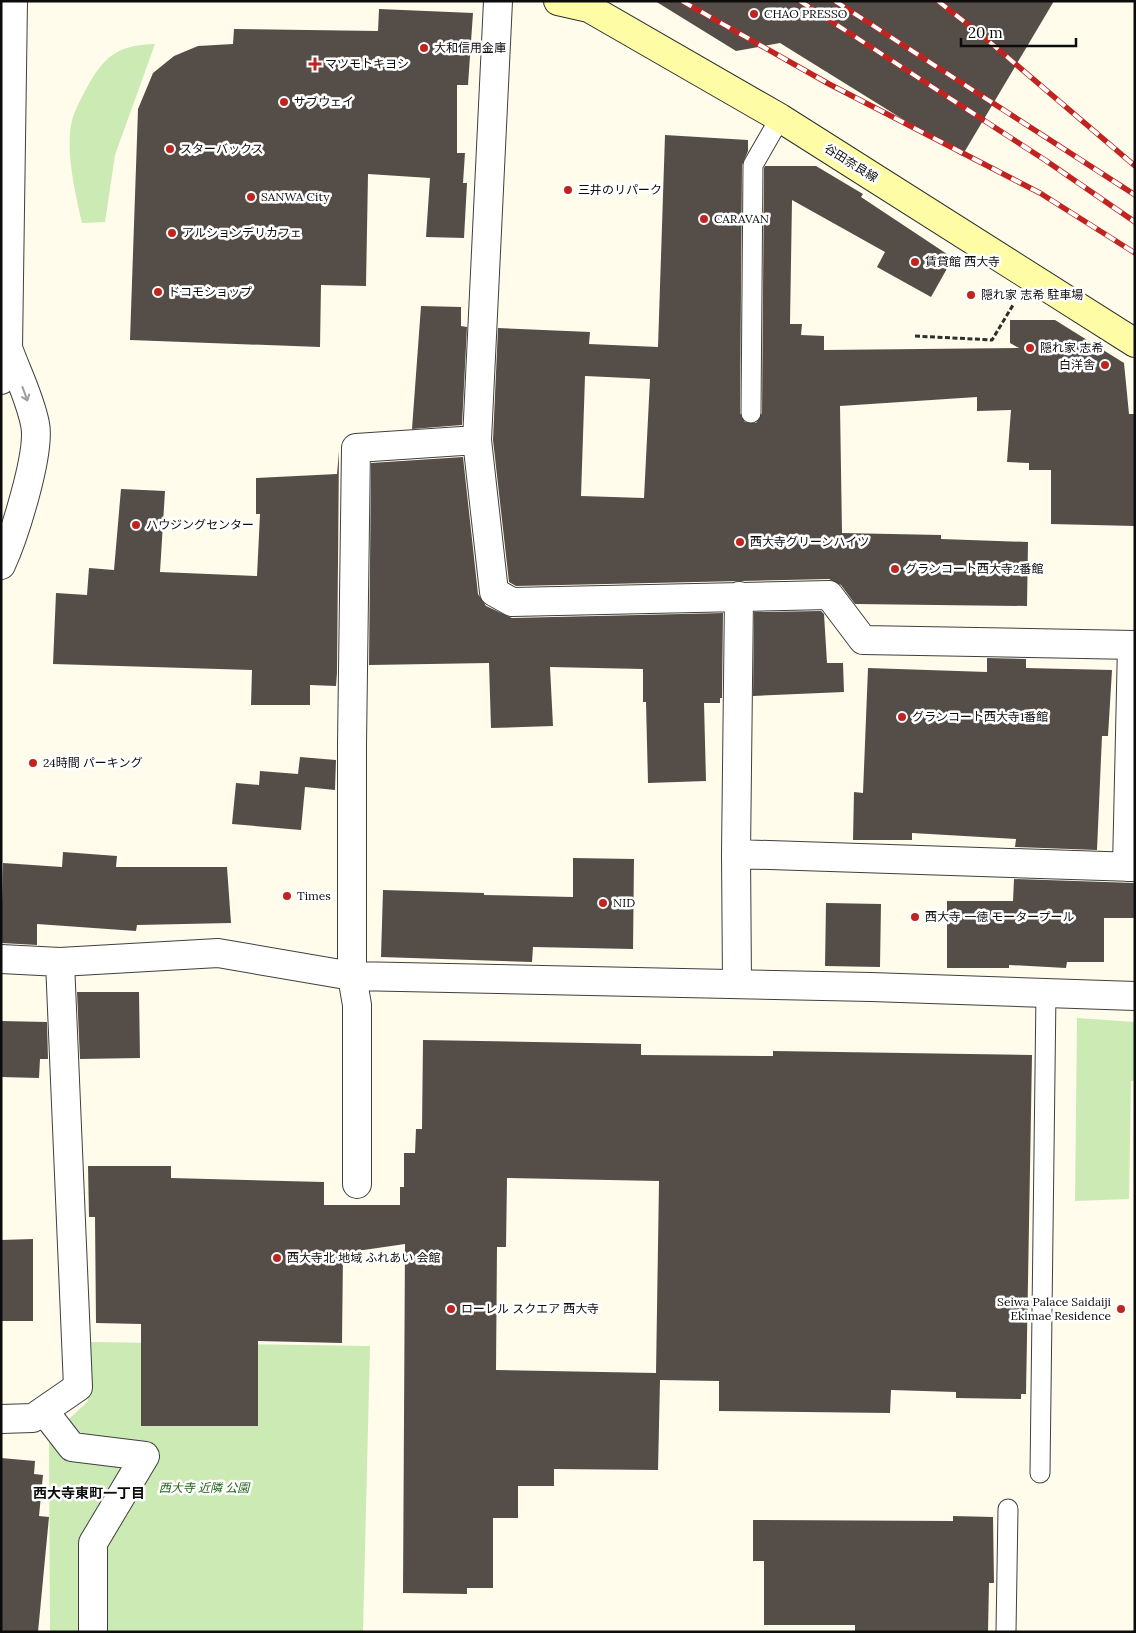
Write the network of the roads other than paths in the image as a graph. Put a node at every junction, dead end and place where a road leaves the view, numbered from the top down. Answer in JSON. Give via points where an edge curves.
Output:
{"nodes":[{"id":1,"x":13,"y":1,"type":"edge"},
{"id":2,"x":498,"y":1,"type":"edge"},
{"id":3,"x":558,"y":1,"type":"edge"},
{"id":4,"x":780,"y":118,"type":"junction"},
{"id":5,"x":1135,"y":343,"type":"edge"},
{"id":6,"x":8,"y":348,"type":"junction"},
{"id":7,"x":1,"y":380,"type":"edge"},
{"id":8,"x":751,"y":413,"type":"dead end"},
{"id":9,"x":477,"y":440,"type":"junction"},
{"id":10,"x":1,"y":565,"type":"edge"},
{"id":11,"x":739,"y":596,"type":"junction"},
{"id":12,"x":1134,"y":645,"type":"edge"},
{"id":13,"x":736,"y":854,"type":"junction"},
{"id":14,"x":1131,"y":867,"type":"edge"},
{"id":15,"x":1,"y":959,"type":"edge"},
{"id":16,"x":60,"y":962,"type":"junction"},
{"id":17,"x":352,"y":976,"type":"junction"},
{"id":18,"x":737,"y":984,"type":"junction"},
{"id":19,"x":1046,"y":992,"type":"junction"},
{"id":20,"x":1135,"y":996,"type":"edge"},
{"id":21,"x":357,"y":1184,"type":"dead end"},
{"id":22,"x":44,"y":1411,"type":"junction"},
{"id":23,"x":1,"y":1419,"type":"edge"},
{"id":24,"x":1040,"y":1474,"type":"dead end"},
{"id":25,"x":1008,"y":1509,"type":"dead end"},
{"id":26,"x":92,"y":1632,"type":"edge"},
{"id":27,"x":1006,"y":1632,"type":"edge"}],
"edges":[{"from":1,"to":6,"type":"street"},
{"from":2,"to":9,"type":"street"},
{"from":3,"to":4,"type":"main road","name":"谷田奈良線","via":[[589,8]]},
{"from":4,"to":5,"type":"main road","name":"谷田奈良線"},
{"from":4,"to":8,"type":"lane","via":[[753,165]]},
{"from":6,"to":7,"type":"street"},
{"from":6,"to":10,"type":"street","one_way":true,"via":[[36,425],[29,474]]},
{"from":9,"to":11,"type":"street","via":[[494,592],[512,602]]},
{"from":9,"to":17,"type":"street","via":[[356,448]]},
{"from":11,"to":12,"type":"street","via":[[829,595],[863,640]]},
{"from":11,"to":13,"type":"street"},
{"from":12,"to":14,"type":"street"},
{"from":13,"to":14,"type":"street"},
{"from":13,"to":18,"type":"street"},
{"from":15,"to":16,"type":"street"},
{"from":16,"to":17,"type":"street","via":[[218,953]]},
{"from":16,"to":22,"type":"street","via":[[78,1387]]},
{"from":17,"to":18,"type":"street"},
{"from":17,"to":21,"type":"street","via":[[357,1005]]},
{"from":18,"to":19,"type":"street"},
{"from":19,"to":20,"type":"street"},
{"from":19,"to":24,"type":"lane"},
{"from":22,"to":23,"type":"street","via":[[33,1418]]},
{"from":22,"to":26,"type":"street","via":[[72,1447],[145,1456],[93,1543]]},
{"from":25,"to":27,"type":"lane"}]}
